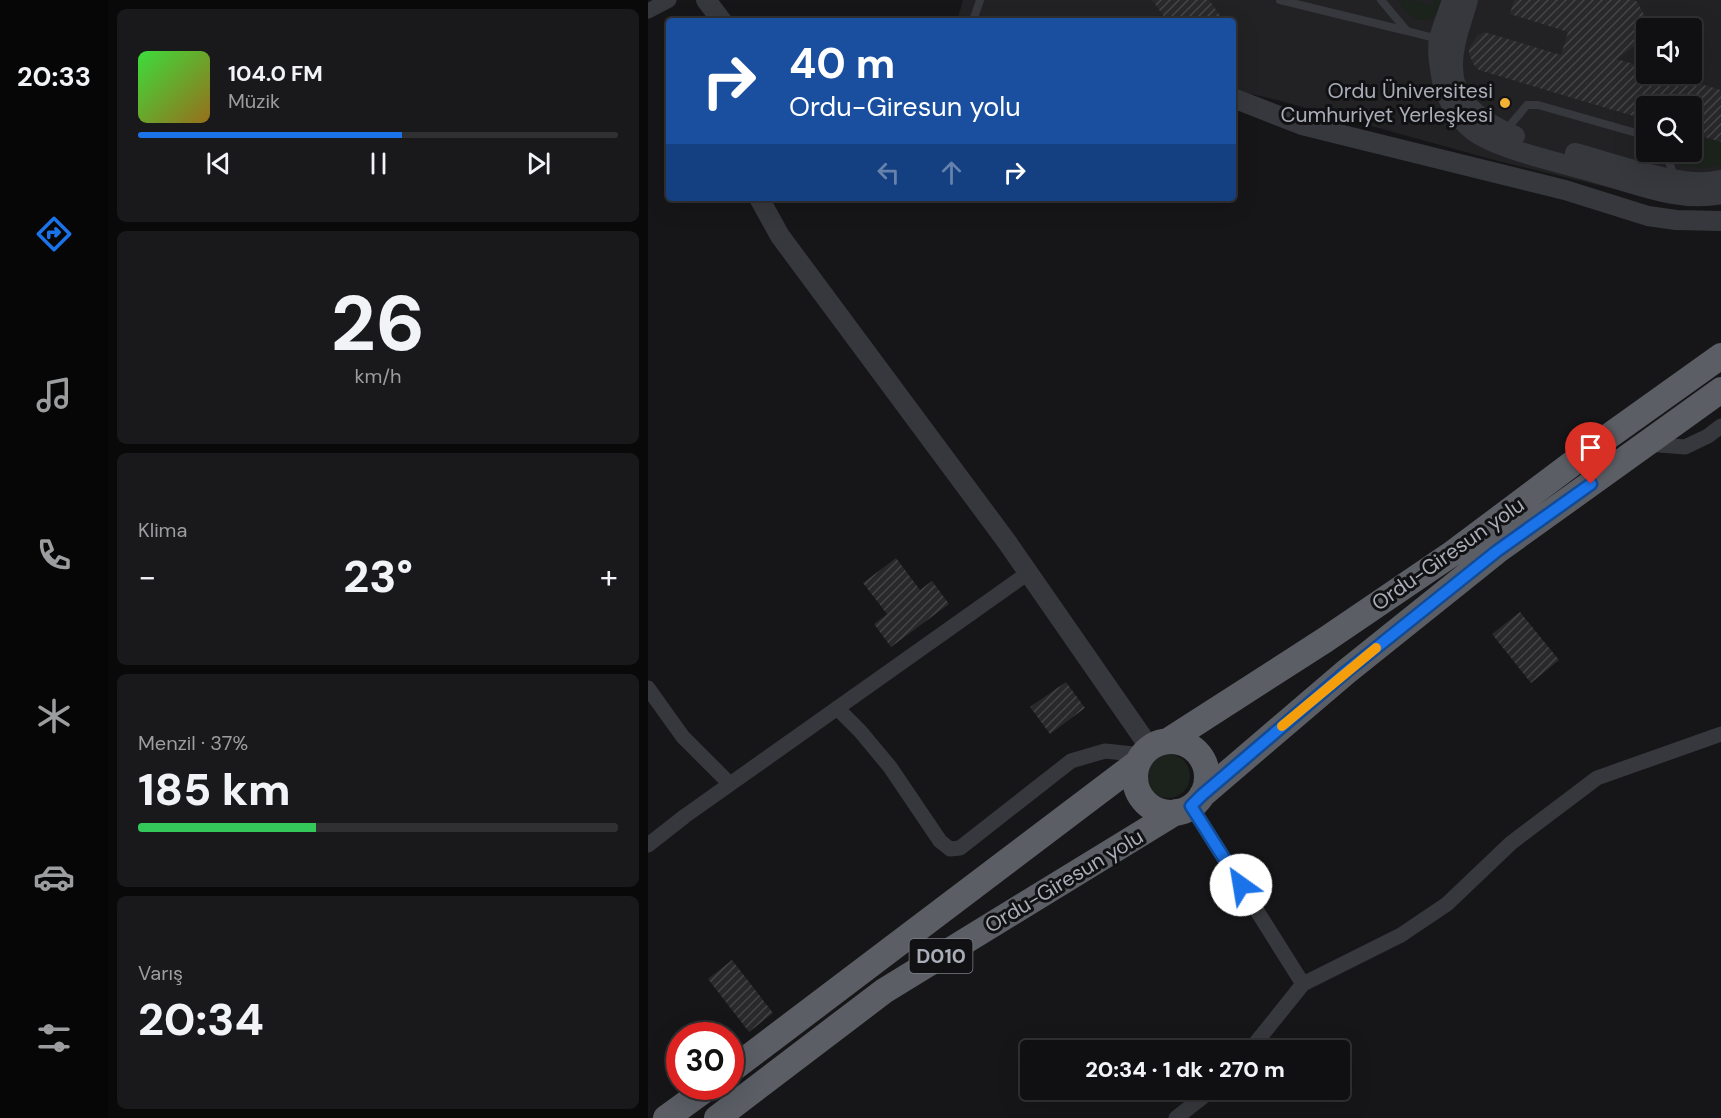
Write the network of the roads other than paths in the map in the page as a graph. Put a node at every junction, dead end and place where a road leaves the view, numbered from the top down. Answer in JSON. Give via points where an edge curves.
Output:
{"nodes":[{"id":1,"x":669,"y":0,"type":"edge"},
{"id":2,"x":980,"y":0,"type":"edge"},
{"id":3,"x":1280,"y":0,"type":"edge"},
{"id":4,"x":1381,"y":0,"type":"edge"},
{"id":5,"x":1452,"y":0,"type":"edge"},
{"id":6,"x":1468,"y":0,"type":"edge"},
{"id":7,"x":706,"y":8,"type":"edge"},
{"id":8,"x":648,"y":11,"type":"edge"},
{"id":9,"x":718,"y":18,"type":"edge"},
{"id":10,"x":974,"y":18,"type":"edge"},
{"id":11,"x":1407,"y":31,"type":"junction"},
{"id":12,"x":1439,"y":39,"type":"junction"},
{"id":13,"x":1236,"y":99,"type":"edge"},
{"id":14,"x":1504,"y":132,"type":"junction"},
{"id":15,"x":1636,"y":133,"type":"edge"},
{"id":16,"x":1669,"y":162,"type":"edge"},
{"id":17,"x":1721,"y":180,"type":"edge"},
{"id":18,"x":1678,"y":181,"type":"junction"},
{"id":19,"x":1721,"y":194,"type":"edge"},
{"id":20,"x":761,"y":201,"type":"edge"},
{"id":21,"x":1721,"y":221,"type":"edge"},
{"id":22,"x":1721,"y":356,"type":"edge"},
{"id":23,"x":1721,"y":390,"type":"edge"},
{"id":24,"x":1721,"y":426,"type":"edge"},
{"id":25,"x":1647,"y":444,"type":"junction"},
{"id":26,"x":1028,"y":573,"type":"junction"},
{"id":27,"x":648,"y":688,"type":"edge"},
{"id":28,"x":837,"y":708,"type":"junction"},
{"id":29,"x":1721,"y":734,"type":"edge"},
{"id":30,"x":1149,"y":752,"type":"junction"},
{"id":31,"x":730,"y":784,"type":"junction"},
{"id":32,"x":1190,"y":804,"type":"junction"},
{"id":33,"x":648,"y":845,"type":"edge"},
{"id":34,"x":1303,"y":984,"type":"junction"},
{"id":35,"x":1258,"y":1040,"type":"edge"},
{"id":36,"x":744,"y":1060,"type":"edge"},
{"id":37,"x":691,"y":1100,"type":"edge"},
{"id":38,"x":1199,"y":1100,"type":"edge"},
{"id":39,"x":666,"y":1118,"type":"edge"},
{"id":40,"x":717,"y":1118,"type":"edge"},
{"id":41,"x":1176,"y":1118,"type":"edge"}],
"edges":[{"from":1,"to":8,"type":"street"},
{"from":2,"to":10,"type":"lane"},
{"from":3,"to":11,"type":"lane"},
{"from":4,"to":11,"type":"lane"},
{"from":5,"to":12,"type":"street"},
{"from":6,"to":14,"type":"street","via":[[1455,47],[1456,84],[1471,111]]},
{"from":7,"to":9,"type":"street"},
{"from":11,"to":12,"type":"lane"},
{"from":12,"to":19,"type":"street","via":[[1439,65],[1448,99],[1470,128],[1483,137],[1532,155],[1659,190],[1689,196]]},
{"from":13,"to":21,"type":"street","via":[[1302,125],[1565,190],[1648,216]]},
{"from":14,"to":15,"type":"lane","via":[[1527,105],[1538,105]]},
{"from":14,"to":18,"type":"street"},
{"from":16,"to":18,"type":"lane"},
{"from":17,"to":18,"type":"street"},
{"from":20,"to":26,"type":"street","via":[[780,236]]},
{"from":22,"to":30,"type":"highway","name":"Ordu-Giresun yolu","number":"D010","via":[[1453,553]]},
{"from":23,"to":25,"type":"highway","name":"Ordu-Giresun yolu","number":"D010"},
{"from":24,"to":25,"type":"street","via":[[1685,447]]},
{"from":25,"to":32,"type":"highway","name":"Ordu-Giresun yolu","number":"D010","via":[[1488,558]]},
{"from":26,"to":28,"type":"street"},
{"from":26,"to":30,"type":"street"},
{"from":27,"to":31,"type":"street","via":[[683,737]]},
{"from":28,"to":30,"type":"street","via":[[890,767],[940,841],[950,849],[960,848],[1071,761],[1105,751]]},
{"from":28,"to":31,"type":"street"},
{"from":29,"to":34,"type":"street","via":[[1597,778],[1511,843],[1447,904],[1401,935]]},
{"from":30,"to":32,"type":"highway","via":[[1135,775],[1142,799],[1164,812]]},
{"from":30,"to":32,"type":"highway","via":[[1179,742],[1197,753],[1203,762],[1206,784]]},
{"from":30,"to":36,"type":"highway","name":"Ordu-Giresun yolu","number":"D010"},
{"from":31,"to":33,"type":"street"},
{"from":32,"to":34,"type":"street"},
{"from":32,"to":40,"type":"highway","name":"Ordu-Giresun yolu","number":"D010","via":[[884,991]]},
{"from":34,"to":35,"type":"street"},
{"from":37,"to":39,"type":"highway"},
{"from":38,"to":41,"type":"street"}]}
